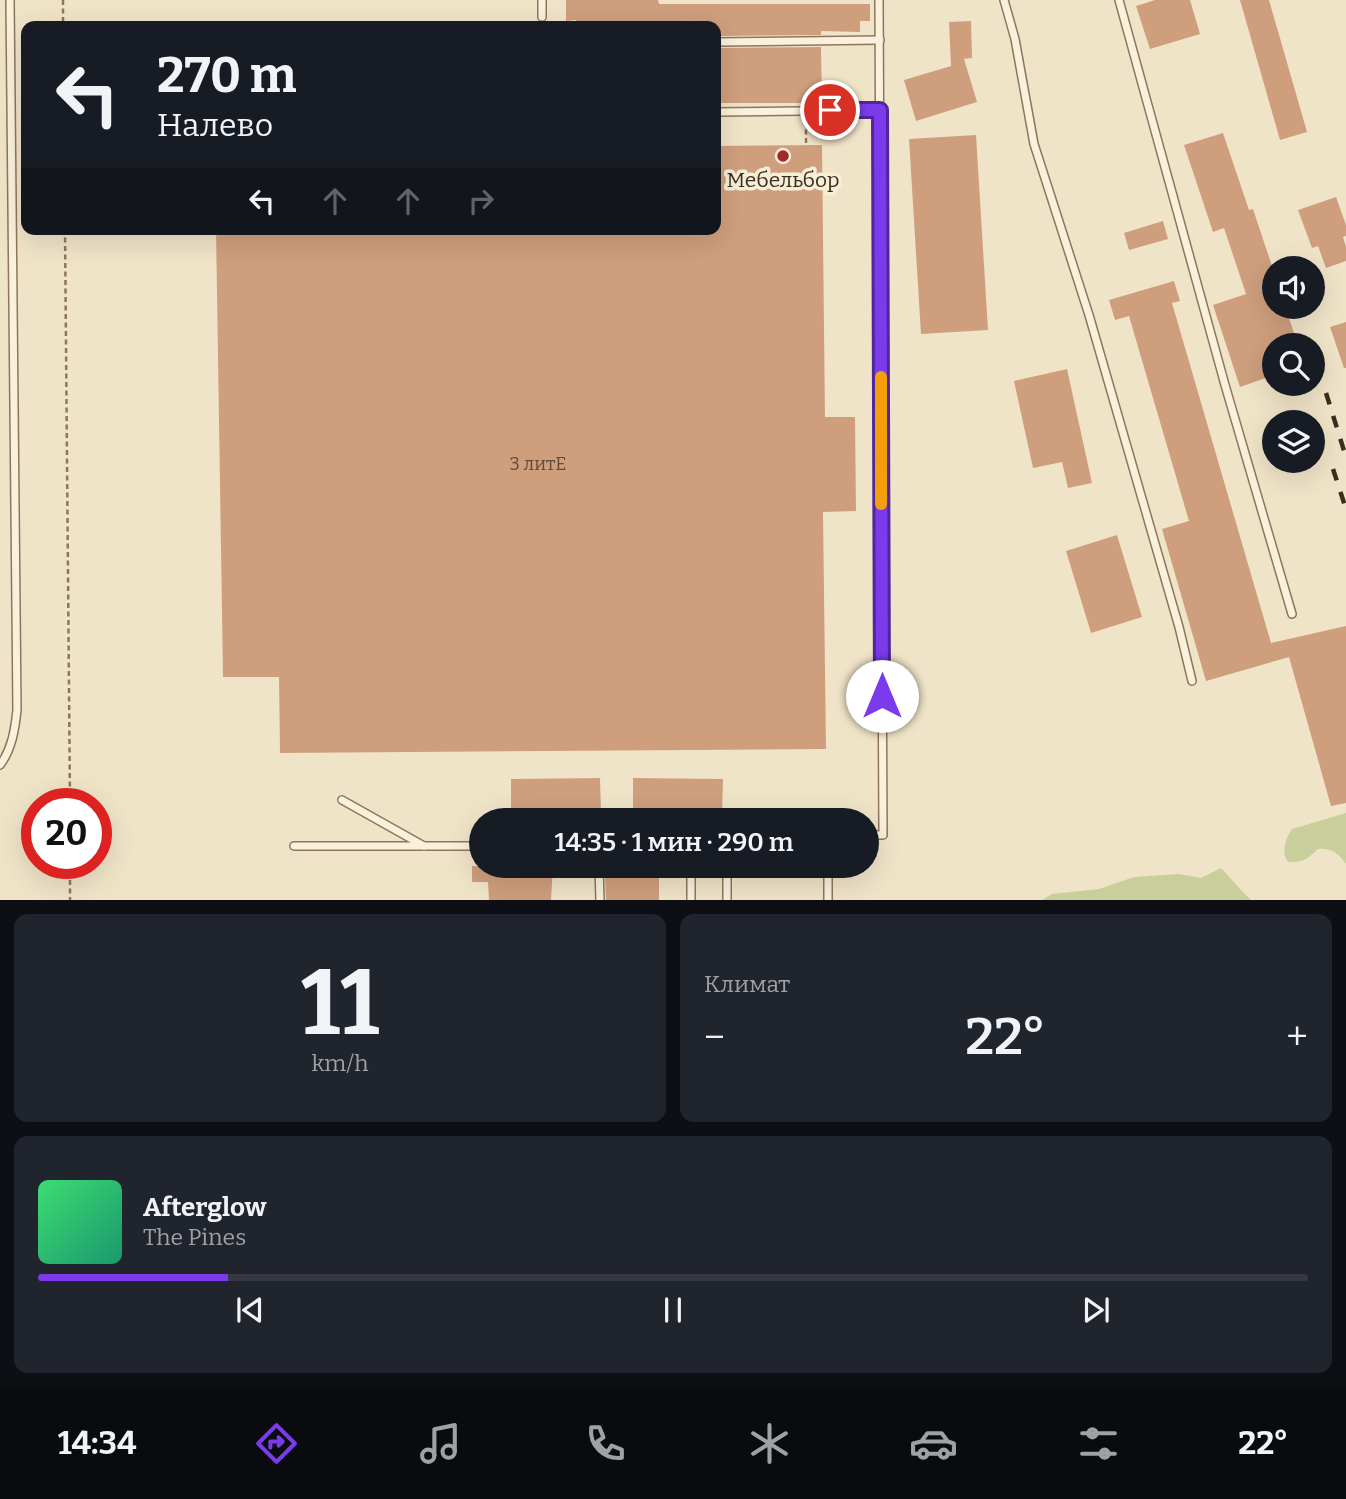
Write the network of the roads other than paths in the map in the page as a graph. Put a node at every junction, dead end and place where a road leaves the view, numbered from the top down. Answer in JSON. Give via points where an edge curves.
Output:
{"nodes":[{"id":1,"x":10,"y":0,"type":"edge"},
{"id":2,"x":542,"y":0,"type":"edge"},
{"id":3,"x":879,"y":0,"type":"edge"},
{"id":4,"x":1004,"y":0,"type":"edge"},
{"id":5,"x":1119,"y":0,"type":"edge"},
{"id":6,"x":542,"y":17,"type":"dead end"},
{"id":7,"x":880,"y":40,"type":"junction"},
{"id":8,"x":721,"y":42,"type":"edge"},
{"id":9,"x":880,"y":110,"type":"junction"},
{"id":10,"x":721,"y":112,"type":"edge"},
{"id":11,"x":1292,"y":614,"type":"dead end"},
{"id":12,"x":1192,"y":681,"type":"dead end"},
{"id":13,"x":0,"y":765,"type":"edge"},
{"id":14,"x":342,"y":800,"type":"dead end"},
{"id":15,"x":879,"y":835,"type":"edge"},
{"id":16,"x":294,"y":846,"type":"dead end"},
{"id":17,"x":425,"y":846,"type":"junction"},
{"id":18,"x":469,"y":846,"type":"edge"},
{"id":19,"x":599,"y":878,"type":"edge"},
{"id":20,"x":691,"y":878,"type":"edge"},
{"id":21,"x":727,"y":878,"type":"edge"},
{"id":22,"x":828,"y":878,"type":"edge"},
{"id":23,"x":600,"y":900,"type":"edge"},
{"id":24,"x":691,"y":900,"type":"edge"},
{"id":25,"x":727,"y":900,"type":"edge"},
{"id":26,"x":828,"y":900,"type":"edge"}],
"edges":[{"from":1,"to":13,"type":"lane","via":[[17,710],[15,731]]},
{"from":2,"to":6,"type":"lane"},
{"from":3,"to":7,"type":"lane"},
{"from":4,"to":12,"type":"lane","via":[[1034,144],[1092,328]]},
{"from":5,"to":11,"type":"lane"},
{"from":7,"to":8,"type":"lane"},
{"from":7,"to":9,"type":"lane"},
{"from":9,"to":10,"type":"lane"},
{"from":9,"to":15,"type":"lane","via":[[883,835]]},
{"from":14,"to":17,"type":"lane"},
{"from":16,"to":17,"type":"lane"},
{"from":17,"to":18,"type":"lane"},
{"from":19,"to":23,"type":"lane"},
{"from":20,"to":24,"type":"lane"},
{"from":21,"to":25,"type":"lane"},
{"from":22,"to":26,"type":"lane"}]}
